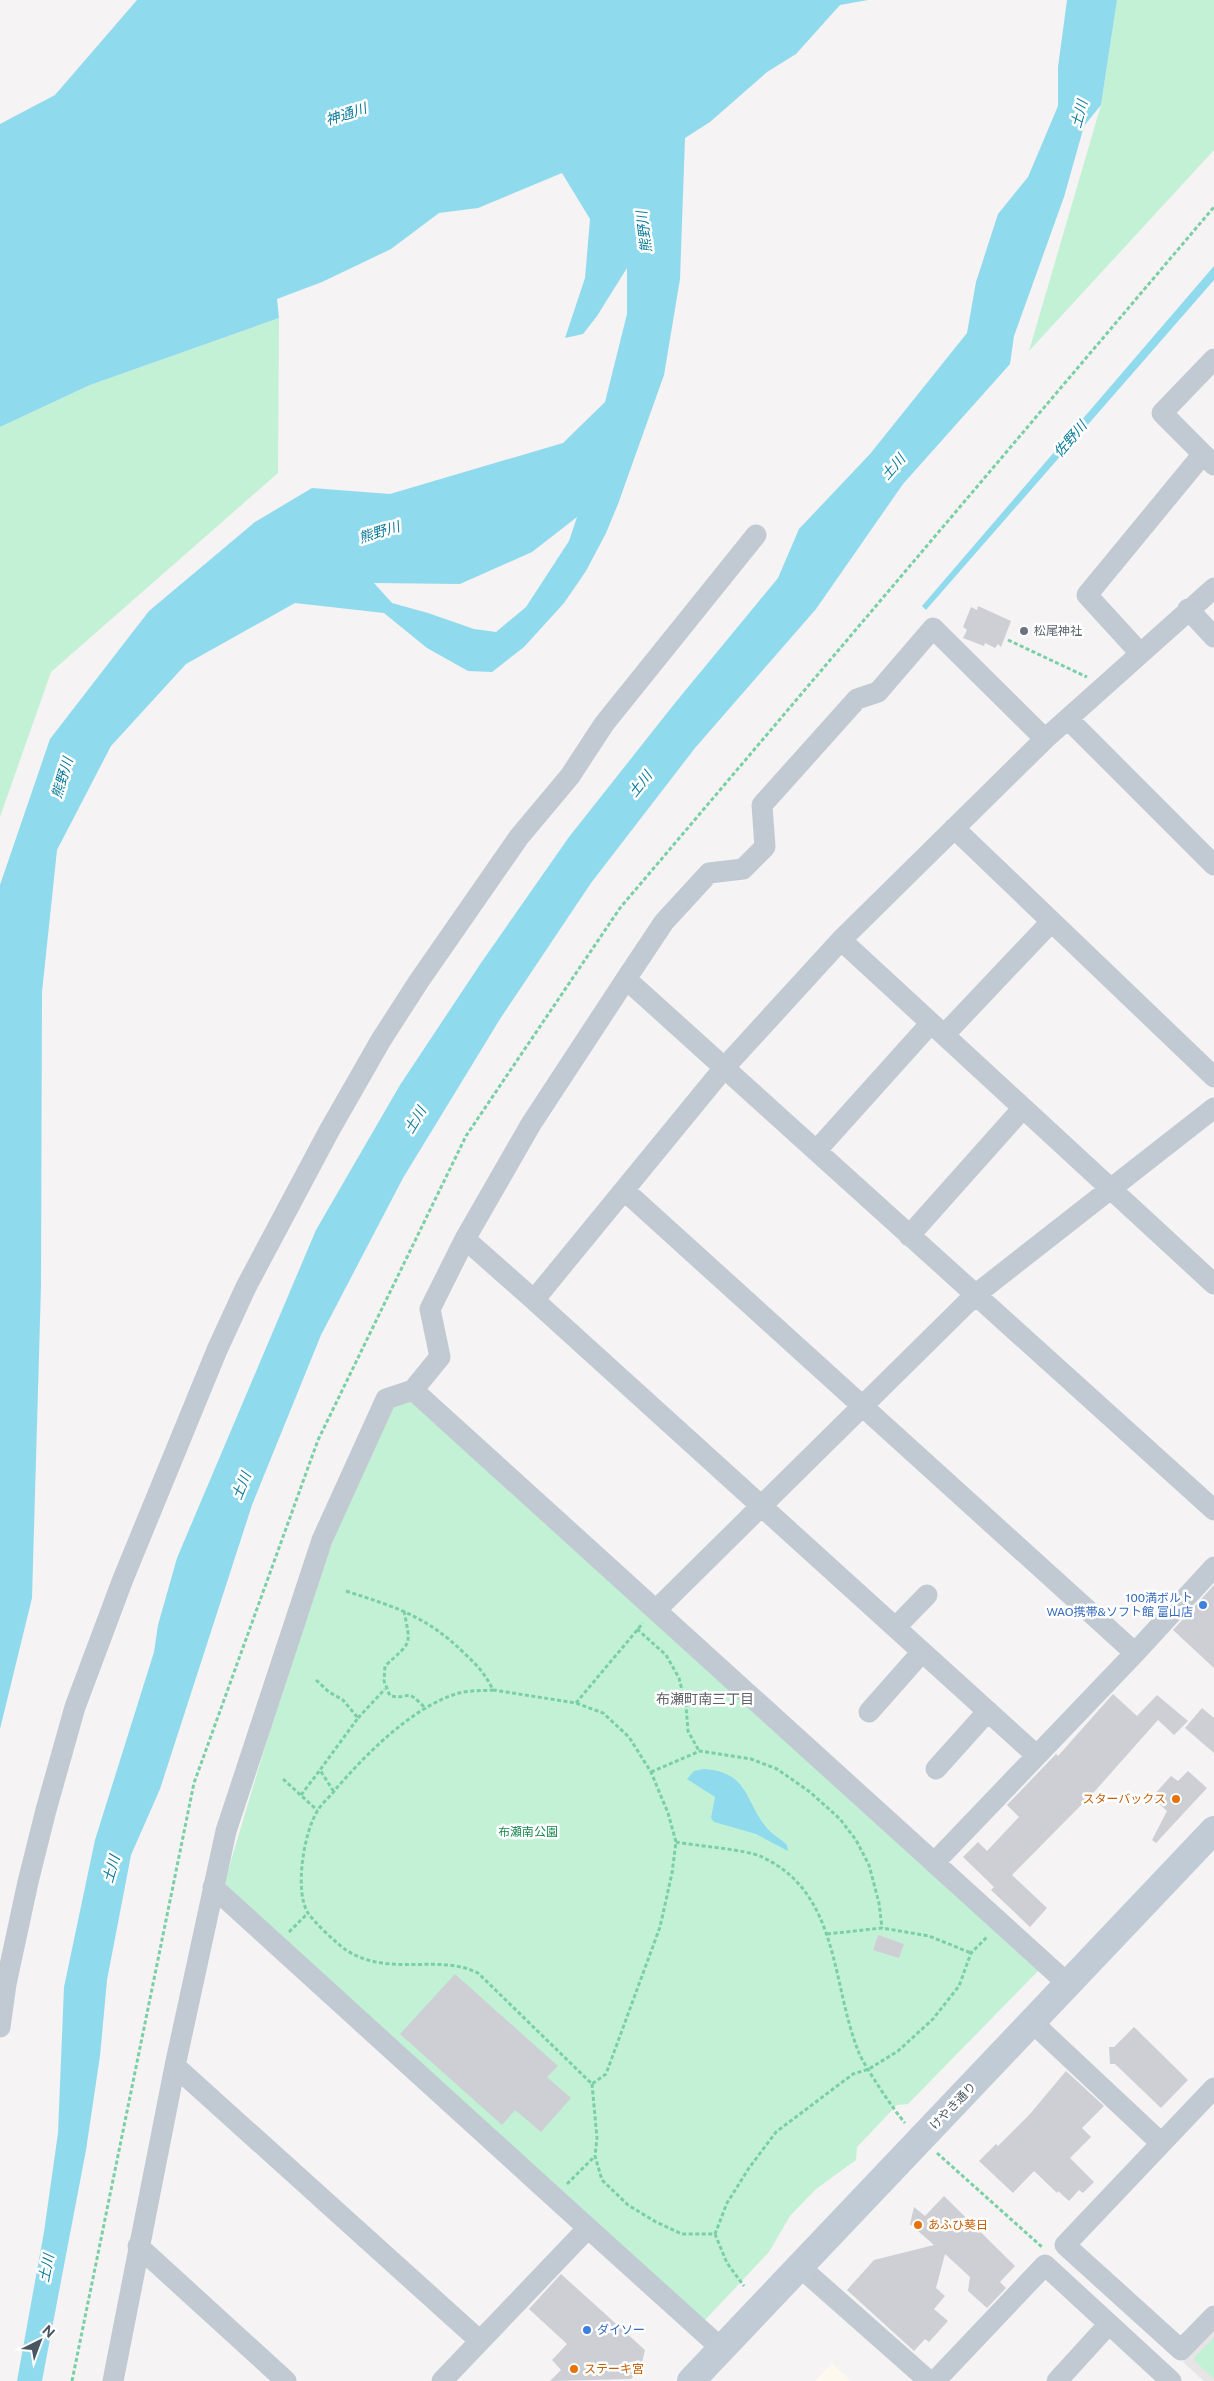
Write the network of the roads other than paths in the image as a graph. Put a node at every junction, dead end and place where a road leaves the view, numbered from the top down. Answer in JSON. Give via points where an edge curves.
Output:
{"nodes":[{"id":1,"x":1214,"y":359,"type":"edge"},
{"id":2,"x":1209,"y":459,"type":"edge"},
{"id":3,"x":756,"y":535,"type":"dead end"},
{"id":4,"x":1214,"y":588,"type":"edge"},
{"id":5,"x":1188,"y":610,"type":"junction"},
{"id":6,"x":1214,"y":637,"type":"edge"},
{"id":7,"x":1140,"y":653,"type":"junction"},
{"id":8,"x":1068,"y":719,"type":"junction"},
{"id":9,"x":1045,"y":739,"type":"junction"},
{"id":10,"x":954,"y":828,"type":"junction"},
{"id":11,"x":1214,"y":865,"type":"edge"},
{"id":12,"x":1051,"y":922,"type":"junction"},
{"id":13,"x":841,"y":940,"type":"junction"},
{"id":14,"x":626,"y":979,"type":"junction"},
{"id":15,"x":937,"y":1029,"type":"junction"},
{"id":16,"x":724,"y":1068,"type":"junction"},
{"id":17,"x":1214,"y":1077,"type":"edge"},
{"id":18,"x":1023,"y":1108,"type":"junction"},
{"id":19,"x":1214,"y":1108,"type":"edge"},
{"id":20,"x":816,"y":1151,"type":"junction"},
{"id":21,"x":1110,"y":1188,"type":"junction"},
{"id":22,"x":625,"y":1191,"type":"junction"},
{"id":23,"x":909,"y":1236,"type":"junction"},
{"id":24,"x":465,"y":1239,"type":"junction"},
{"id":25,"x":1214,"y":1284,"type":"edge"},
{"id":26,"x":975,"y":1295,"type":"junction"},
{"id":27,"x":534,"y":1300,"type":"junction"},
{"id":28,"x":413,"y":1390,"type":"junction"},
{"id":29,"x":863,"y":1407,"type":"junction"},
{"id":30,"x":762,"y":1505,"type":"junction"},
{"id":31,"x":1214,"y":1510,"type":"edge"},
{"id":32,"x":1214,"y":1567,"type":"edge"},
{"id":33,"x":926,"y":1595,"type":"dead end"},
{"id":34,"x":656,"y":1610,"type":"junction"},
{"id":35,"x":896,"y":1627,"type":"junction"},
{"id":36,"x":922,"y":1652,"type":"junction"},
{"id":37,"x":1136,"y":1653,"type":"junction"},
{"id":38,"x":988,"y":1711,"type":"junction"},
{"id":39,"x":869,"y":1712,"type":"dead end"},
{"id":40,"x":1036,"y":1755,"type":"junction"},
{"id":41,"x":936,"y":1770,"type":"dead end"},
{"id":42,"x":1214,"y":1830,"type":"edge"},
{"id":43,"x":934,"y":1863,"type":"junction"},
{"id":44,"x":213,"y":1887,"type":"junction"},
{"id":45,"x":1068,"y":1984,"type":"junction"},
{"id":46,"x":1032,"y":2022,"type":"junction"},
{"id":47,"x":0,"y":2027,"type":"edge"},
{"id":48,"x":175,"y":2066,"type":"junction"},
{"id":49,"x":1214,"y":2088,"type":"edge"},
{"id":50,"x":1161,"y":2143,"type":"junction"},
{"id":51,"x":588,"y":2228,"type":"junction"},
{"id":52,"x":138,"y":2246,"type":"junction"},
{"id":53,"x":800,"y":2266,"type":"junction"},
{"id":54,"x":1214,"y":2316,"type":"edge"},
{"id":55,"x":1109,"y":2324,"type":"junction"},
{"id":56,"x":480,"y":2341,"type":"junction"},
{"id":57,"x":722,"y":2349,"type":"junction"},
{"id":58,"x":113,"y":2381,"type":"edge"},
{"id":59,"x":286,"y":2381,"type":"edge"},
{"id":60,"x":442,"y":2381,"type":"edge"},
{"id":61,"x":692,"y":2381,"type":"edge"},
{"id":62,"x":929,"y":2381,"type":"edge"},
{"id":63,"x":935,"y":2381,"type":"edge"},
{"id":64,"x":1057,"y":2381,"type":"edge"},
{"id":65,"x":1171,"y":2381,"type":"edge"}],
"edges":[{"from":1,"to":2,"type":"street","via":[[1162,413]]},
{"from":2,"to":7,"type":"street","via":[[1087,595]]},
{"from":3,"to":47,"type":"street","via":[[604,724],[570,776],[519,837],[419,980],[334,1123],[246,1287],[127,1569],[75,1707],[28,1882]]},
{"from":4,"to":5,"type":"street"},
{"from":5,"to":6,"type":"street"},
{"from":5,"to":7,"type":"street"},
{"from":7,"to":8,"type":"street"},
{"from":8,"to":9,"type":"street"},
{"from":8,"to":11,"type":"street"},
{"from":9,"to":10,"type":"street"},
{"from":9,"to":14,"type":"street","via":[[933,628],[878,692],[857,699],[762,805],[765,847],[743,869],[709,873],[664,922]]},
{"from":10,"to":12,"type":"street"},
{"from":10,"to":13,"type":"street"},
{"from":12,"to":15,"type":"street"},
{"from":12,"to":17,"type":"street"},
{"from":13,"to":15,"type":"street"},
{"from":13,"to":16,"type":"street"},
{"from":14,"to":16,"type":"street"},
{"from":14,"to":24,"type":"street","via":[[531,1124]]},
{"from":15,"to":18,"type":"street"},
{"from":15,"to":20,"type":"street"},
{"from":16,"to":20,"type":"street"},
{"from":16,"to":22,"type":"street"},
{"from":18,"to":21,"type":"street"},
{"from":18,"to":23,"type":"street"},
{"from":19,"to":21,"type":"street"},
{"from":20,"to":23,"type":"street"},
{"from":21,"to":25,"type":"street"},
{"from":21,"to":26,"type":"street"},
{"from":22,"to":27,"type":"street"},
{"from":22,"to":29,"type":"street"},
{"from":23,"to":26,"type":"street"},
{"from":24,"to":27,"type":"street"},
{"from":24,"to":28,"type":"street","via":[[430,1309],[440,1357]]},
{"from":26,"to":29,"type":"street"},
{"from":26,"to":31,"type":"street"},
{"from":27,"to":30,"type":"street"},
{"from":28,"to":34,"type":"street"},
{"from":28,"to":44,"type":"street","via":[[386,1399],[338,1519],[322,1540],[295,1644],[253,1772],[226,1831]]},
{"from":29,"to":30,"type":"street"},
{"from":29,"to":37,"type":"street"},
{"from":30,"to":34,"type":"street"},
{"from":30,"to":35,"type":"street"},
{"from":32,"to":37,"type":"street"},
{"from":33,"to":35,"type":"street"},
{"from":34,"to":43,"type":"street"},
{"from":35,"to":36,"type":"street"},
{"from":36,"to":38,"type":"street"},
{"from":36,"to":39,"type":"street"},
{"from":37,"to":40,"type":"street"},
{"from":38,"to":40,"type":"street"},
{"from":38,"to":41,"type":"street"},
{"from":40,"to":43,"type":"street"},
{"from":42,"to":45,"type":"street","name":"けやき通り"},
{"from":43,"to":45,"type":"street"},
{"from":44,"to":48,"type":"street"},
{"from":44,"to":51,"type":"street","via":[[562,2199]]},
{"from":45,"to":46,"type":"street","name":"けやき通り"},
{"from":46,"to":50,"type":"street"},
{"from":46,"to":53,"type":"street","name":"けやき通り"},
{"from":48,"to":52,"type":"street"},
{"from":48,"to":56,"type":"street"},
{"from":49,"to":50,"type":"street"},
{"from":50,"to":54,"type":"street","via":[[1065,2245],[1181,2350]]},
{"from":51,"to":56,"type":"street"},
{"from":51,"to":57,"type":"street"},
{"from":52,"to":58,"type":"street"},
{"from":52,"to":59,"type":"street"},
{"from":53,"to":57,"type":"street","name":"けやき通り"},
{"from":53,"to":62,"type":"street"},
{"from":55,"to":63,"type":"street","via":[[1045,2265]]},
{"from":55,"to":64,"type":"street"},
{"from":55,"to":65,"type":"street"},
{"from":56,"to":60,"type":"street"},
{"from":57,"to":61,"type":"street","name":"けやき通り"}]}
